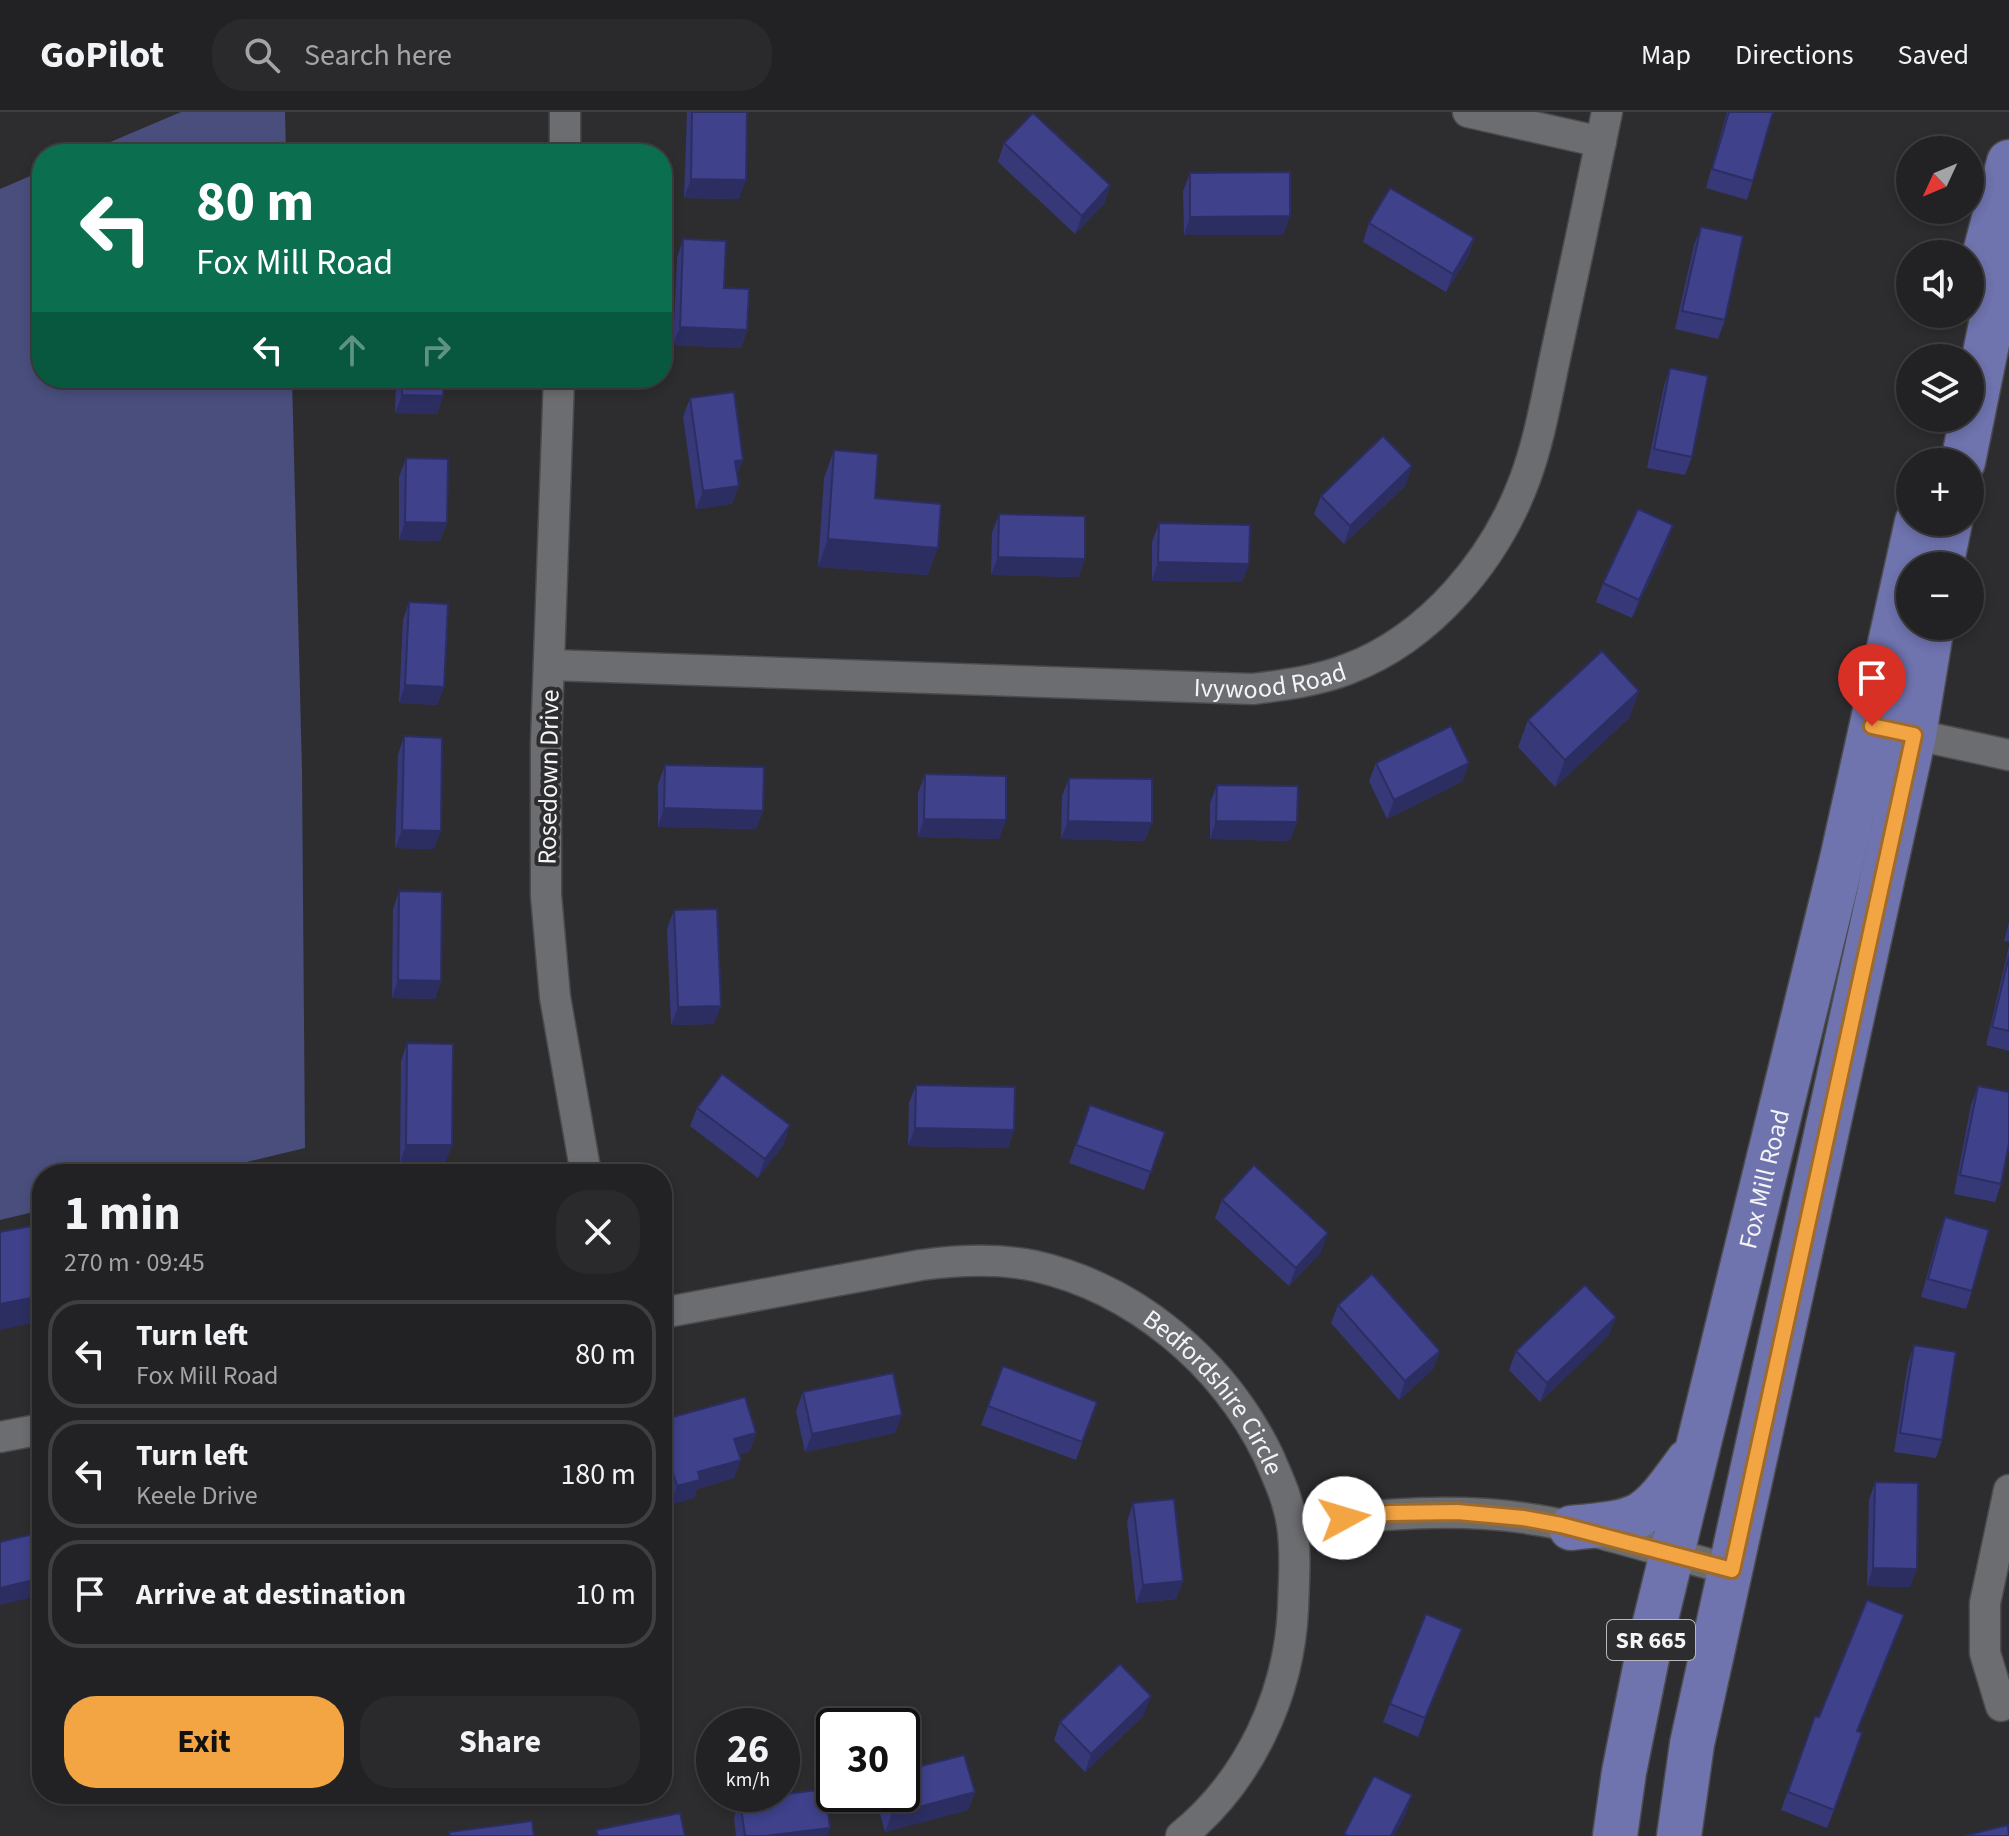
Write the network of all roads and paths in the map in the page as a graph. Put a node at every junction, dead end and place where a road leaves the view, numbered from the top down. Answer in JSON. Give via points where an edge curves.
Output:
{"nodes":[{"id":1,"x":565,"y":112,"type":"edge"},
{"id":2,"x":1468,"y":112,"type":"edge"},
{"id":3,"x":1607,"y":112,"type":"edge"},
{"id":4,"x":1601,"y":142,"type":"junction"},
{"id":5,"x":565,"y":144,"type":"edge"},
{"id":6,"x":2009,"y":162,"type":"edge"},
{"id":7,"x":2009,"y":235,"type":"edge"},
{"id":8,"x":1984,"y":258,"type":"edge"},
{"id":9,"x":559,"y":388,"type":"edge"},
{"id":10,"x":1966,"y":448,"type":"edge"},
{"id":11,"x":1914,"y":536,"type":"edge"},
{"id":12,"x":1930,"y":640,"type":"edge"},
{"id":13,"x":549,"y":665,"type":"junction"},
{"id":14,"x":1872,"y":726,"type":"junction"},
{"id":15,"x":1914,"y":735,"type":"junction"},
{"id":16,"x":2009,"y":755,"type":"edge"},
{"id":17,"x":584,"y":1164,"type":"edge"},
{"id":18,"x":672,"y":1311,"type":"edge"},
{"id":19,"x":32,"y":1431,"type":"edge"},
{"id":20,"x":0,"y":1437,"type":"edge"},
{"id":21,"x":1699,"y":1446,"type":"junction"},
{"id":22,"x":2009,"y":1490,"type":"edge"},
{"id":23,"x":1292,"y":1523,"type":"junction"},
{"id":24,"x":1571,"y":1528,"type":"junction"},
{"id":25,"x":1671,"y":1554,"type":"junction"},
{"id":26,"x":1732,"y":1570,"type":"junction"},
{"id":27,"x":2001,"y":1706,"type":"dead end"},
{"id":28,"x":1181,"y":1836,"type":"edge"},
{"id":29,"x":1615,"y":1836,"type":"edge"},
{"id":30,"x":1679,"y":1836,"type":"edge"}],
"edges":[{"from":1,"to":5,"type":"street"},
{"from":2,"to":4,"type":"street"},
{"from":3,"to":4,"type":"street","name":"Ivywood Road"},
{"from":4,"to":13,"type":"street","name":"Ivywood Road","via":[[1535,448],[1512,510],[1463,585],[1430,618],[1350,668],[1303,683],[1253,689]]},
{"from":6,"to":8,"type":"main road"},
{"from":7,"to":10,"type":"main road"},
{"from":9,"to":13,"type":"street","name":"Rosedown Drive"},
{"from":11,"to":14,"type":"main road","name":"Fox Mill Road","number":"SR 665"},
{"from":12,"to":15,"type":"main road","name":"Fox Mill Road","number":"SR 665"},
{"from":13,"to":17,"type":"street","name":"Rosedown Drive","via":[[546,895],[555,997]]},
{"from":14,"to":15,"type":"street"},
{"from":14,"to":21,"type":"main road","name":"Fox Mill Road","number":"SR 665"},
{"from":15,"to":16,"type":"street"},
{"from":15,"to":26,"type":"main road","name":"Fox Mill Road","number":"SR 665"},
{"from":18,"to":23,"type":"street","name":"Bedfordshire Circle","via":[[959,1260],[1010,1262],[1070,1276],[1136,1308],[1216,1376],[1256,1431],[1283,1487]]},
{"from":19,"to":20,"type":"street"},
{"from":21,"to":24,"type":"main road","via":[[1648,1511],[1627,1521]]},
{"from":21,"to":25,"type":"main road","name":"Fox Mill Road","number":"SR 665"},
{"from":22,"to":27,"type":"street","via":[[1985,1603],[1985,1653]]},
{"from":23,"to":24,"type":"street","via":[[1457,1512]]},
{"from":23,"to":28,"type":"street","name":"Bedfordshire Circle","via":[[1292,1633],[1270,1715],[1243,1766]]},
{"from":24,"to":25,"type":"street"},
{"from":25,"to":26,"type":"street"},
{"from":25,"to":29,"type":"main road","name":"Fox Mill Road","number":"SR 665"},
{"from":26,"to":30,"type":"main road","name":"Fox Mill Road","number":"SR 665","via":[[1692,1744]]}]}
